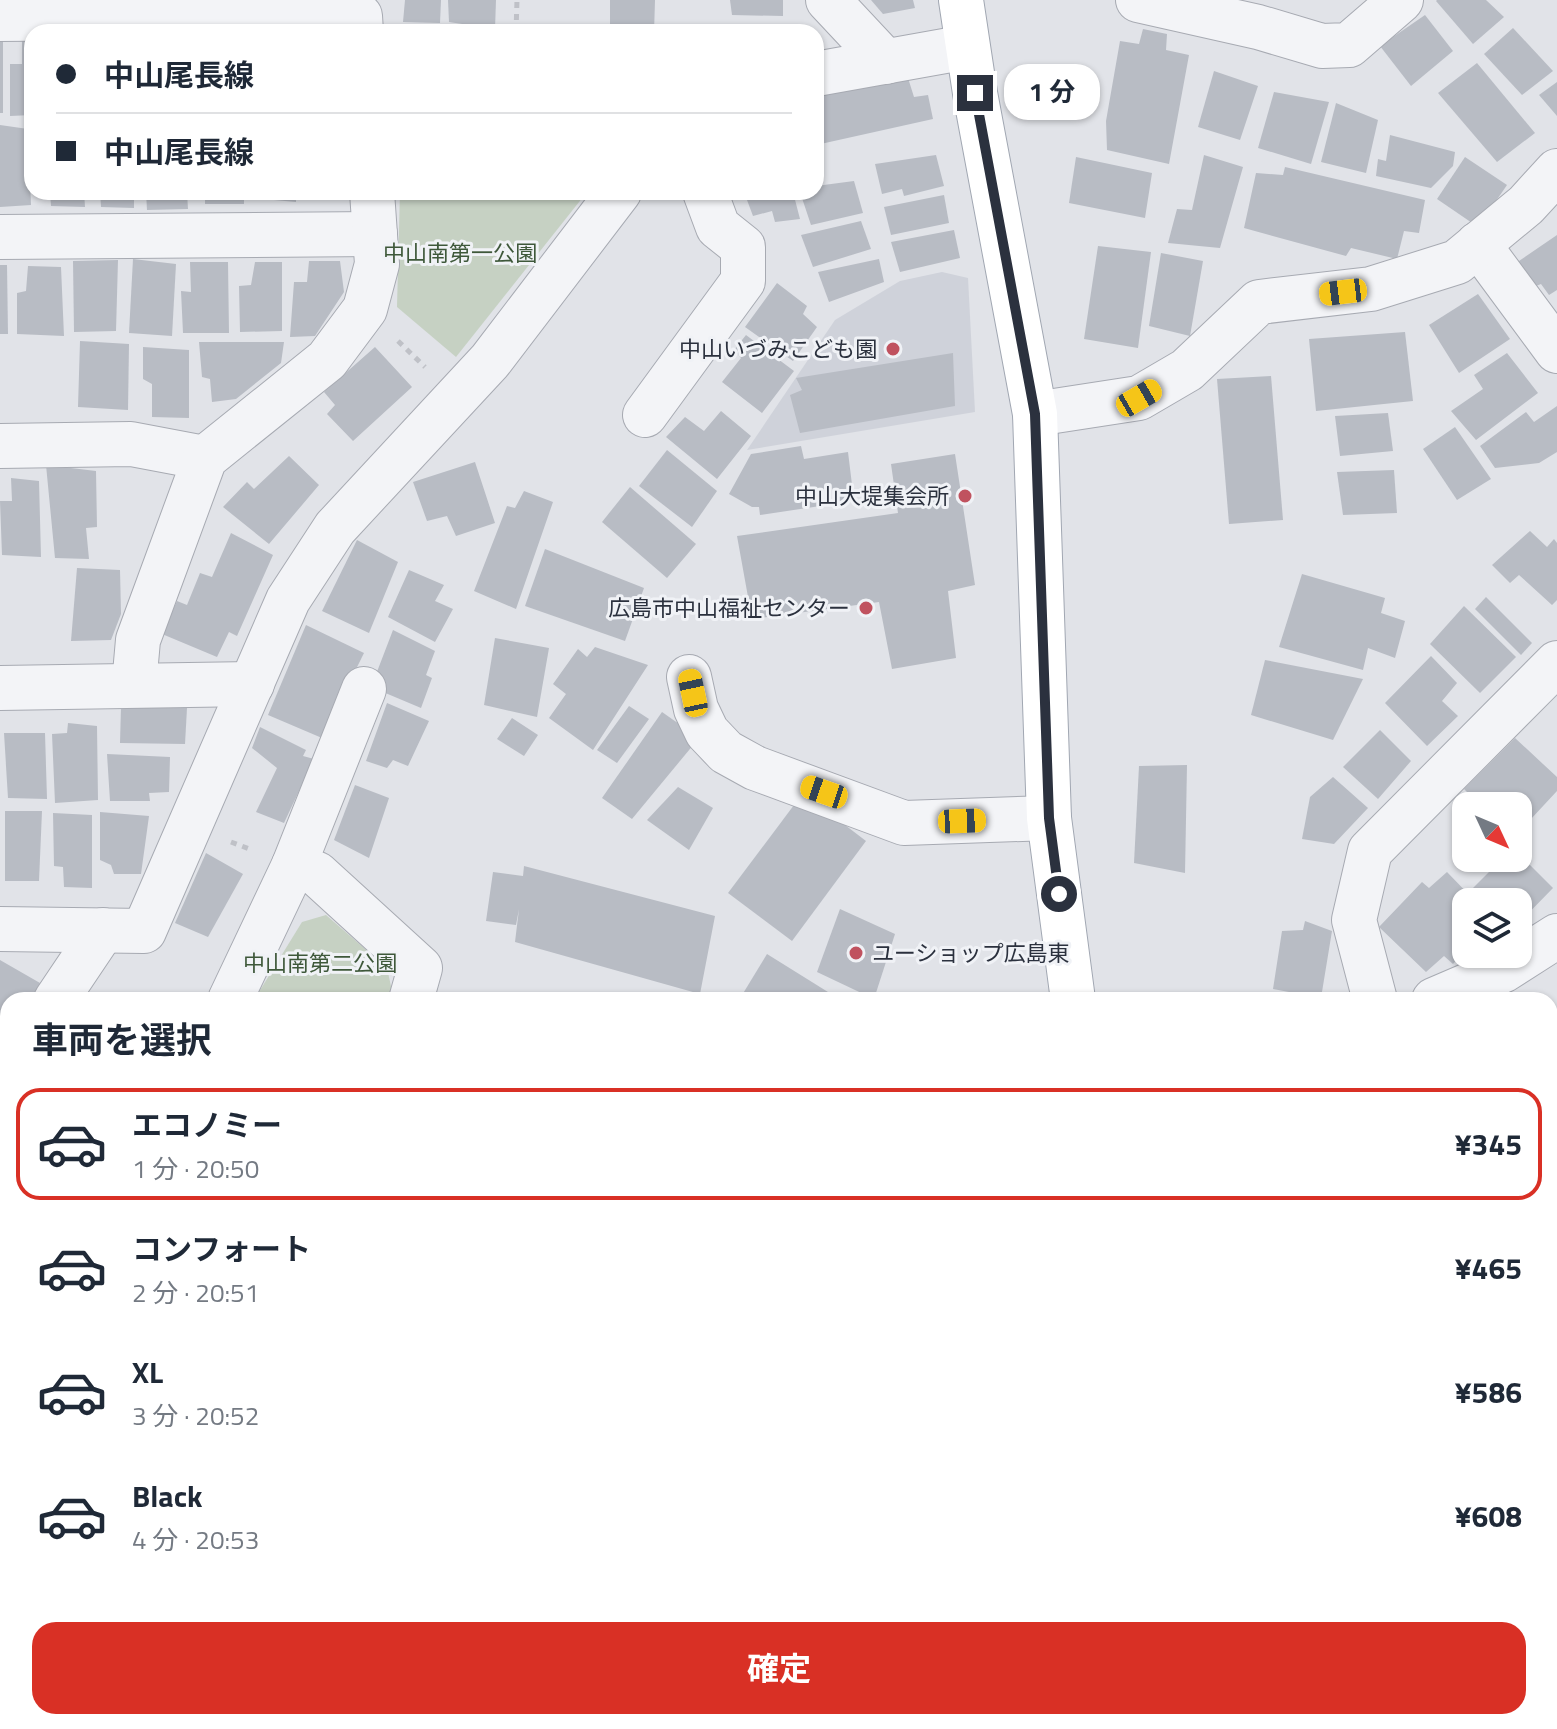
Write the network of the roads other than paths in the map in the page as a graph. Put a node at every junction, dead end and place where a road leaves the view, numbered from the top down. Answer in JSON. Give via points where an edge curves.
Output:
{"nodes":[{"id":1,"x":828,"y":0,"type":"edge"},
{"id":2,"x":1138,"y":0,"type":"edge"},
{"id":3,"x":1401,"y":0,"type":"edge"},
{"id":4,"x":966,"y":1,"type":"edge"},
{"id":5,"x":0,"y":19,"type":"edge"},
{"id":6,"x":360,"y":24,"type":"edge"},
{"id":7,"x":967,"y":47,"type":"junction"},
{"id":8,"x":886,"y":62,"type":"junction"},
{"id":9,"x":824,"y":73,"type":"edge"},
{"id":10,"x":1557,"y":171,"type":"edge"},
{"id":11,"x":613,"y":200,"type":"edge"},
{"id":12,"x":708,"y":200,"type":"edge"},
{"id":13,"x":373,"y":213,"type":"edge"},
{"id":14,"x":0,"y":237,"type":"edge"},
{"id":15,"x":1478,"y":244,"type":"junction"},
{"id":16,"x":1557,"y":351,"type":"edge"},
{"id":17,"x":1035,"y":414,"type":"junction"},
{"id":18,"x":645,"y":415,"type":"dead end"},
{"id":19,"x":0,"y":446,"type":"edge"},
{"id":20,"x":205,"y":458,"type":"junction"},
{"id":21,"x":1557,"y":663,"type":"edge"},
{"id":22,"x":689,"y":677,"type":"dead end"},
{"id":23,"x":252,"y":684,"type":"junction"},
{"id":24,"x":134,"y":685,"type":"junction"},
{"id":25,"x":0,"y":688,"type":"edge"},
{"id":26,"x":364,"y":689,"type":"dead end"},
{"id":27,"x":1049,"y":818,"type":"junction"},
{"id":28,"x":294,"y":865,"type":"junction"},
{"id":29,"x":0,"y":929,"type":"edge"},
{"id":30,"x":103,"y":930,"type":"junction"},
{"id":31,"x":1557,"y":936,"type":"edge"},
{"id":32,"x":61,"y":992,"type":"edge"},
{"id":33,"x":234,"y":992,"type":"edge"},
{"id":34,"x":413,"y":992,"type":"edge"},
{"id":35,"x":1072,"y":992,"type":"edge"},
{"id":36,"x":1373,"y":992,"type":"edge"},
{"id":37,"x":1453,"y":992,"type":"edge"}],
"edges":[{"from":1,"to":8,"type":"street"},
{"from":2,"to":3,"type":"street","via":[[1322,46],[1349,45]]},
{"from":4,"to":7,"type":"main road"},
{"from":5,"to":6,"type":"street","via":[[360,16]]},
{"from":7,"to":8,"type":"street"},
{"from":7,"to":17,"type":"main road"},
{"from":8,"to":9,"type":"street"},
{"from":10,"to":15,"type":"street"},
{"from":11,"to":23,"type":"street","via":[[490,361],[335,528],[288,600]]},
{"from":12,"to":18,"type":"street","via":[[718,227],[743,247],[743,281]]},
{"from":13,"to":14,"type":"street"},
{"from":13,"to":20,"type":"street","via":[[377,264],[365,309],[327,360]]},
{"from":15,"to":16,"type":"street"},
{"from":15,"to":17,"type":"street","via":[[1457,262],[1371,289],[1259,302],[1187,370],[1139,398]]},
{"from":17,"to":27,"type":"main road"},
{"from":19,"to":20,"type":"street","via":[[131,444]]},
{"from":20,"to":24,"type":"street","via":[[138,640]]},
{"from":21,"to":36,"type":"street","via":[[1370,851],[1354,920]]},
{"from":22,"to":27,"type":"street","via":[[707,732],[726,752],[755,768],[904,823]]},
{"from":23,"to":24,"type":"street"},
{"from":23,"to":30,"type":"street","via":[[144,931]]},
{"from":24,"to":25,"type":"street"},
{"from":26,"to":28,"type":"street"},
{"from":27,"to":35,"type":"main road"},
{"from":28,"to":33,"type":"street"},
{"from":28,"to":34,"type":"street","via":[[317,874],[420,968]]},
{"from":29,"to":30,"type":"street"},
{"from":30,"to":32,"type":"street"},
{"from":31,"to":37,"type":"street","via":[[1504,970]]}]}
